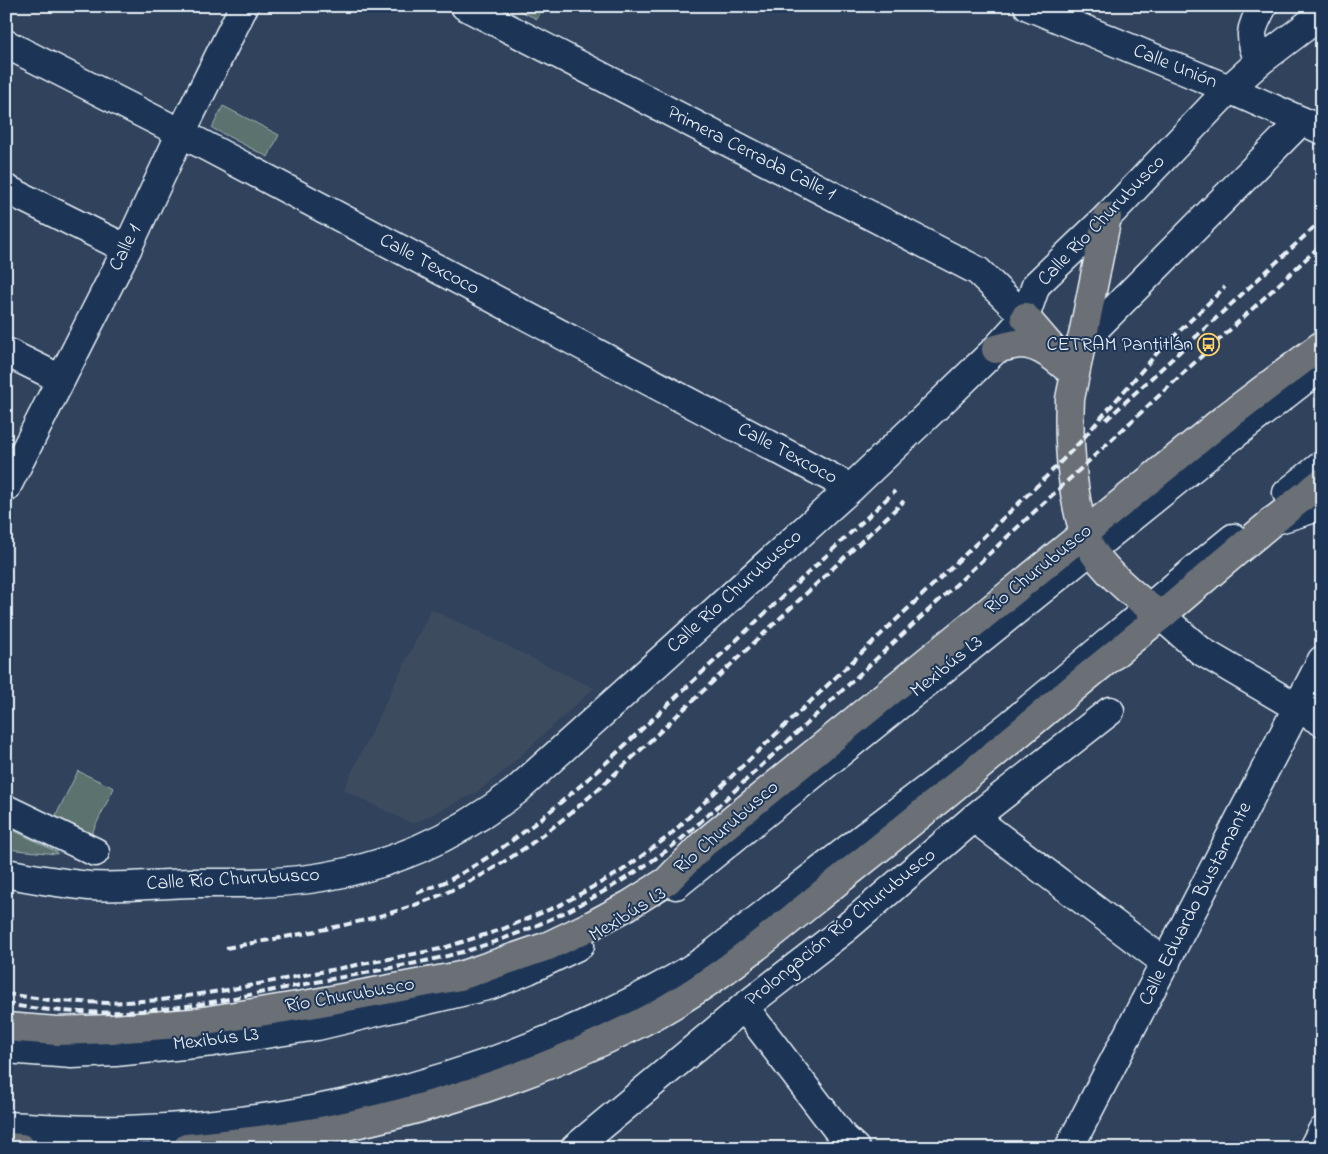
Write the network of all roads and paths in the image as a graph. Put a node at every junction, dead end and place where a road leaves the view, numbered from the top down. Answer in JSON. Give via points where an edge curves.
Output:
{"nodes":[{"id":1,"x":244,"y":6,"type":"edge"},
{"id":2,"x":466,"y":6,"type":"edge"},
{"id":3,"x":1028,"y":6,"type":"edge"},
{"id":4,"x":1263,"y":6,"type":"edge"},
{"id":5,"x":1322,"y":14,"type":"edge"},
{"id":6,"x":6,"y":44,"type":"edge"},
{"id":7,"x":1259,"y":62,"type":"junction"},
{"id":8,"x":1229,"y":89,"type":"junction"},
{"id":9,"x":1311,"y":125,"type":"edge"},
{"id":10,"x":181,"y":133,"type":"junction"},
{"id":11,"x":6,"y":189,"type":"edge"},
{"id":12,"x":1107,"y":217,"type":"junction"},
{"id":13,"x":126,"y":249,"type":"junction"},
{"id":14,"x":1024,"y":318,"type":"junction"},
{"id":15,"x":1080,"y":344,"type":"junction"},
{"id":16,"x":1322,"y":345,"type":"edge"},
{"id":17,"x":996,"y":349,"type":"junction"},
{"id":18,"x":6,"y":352,"type":"edge"},
{"id":19,"x":1322,"y":366,"type":"edge"},
{"id":20,"x":1074,"y":374,"type":"junction"},
{"id":21,"x":61,"y":379,"type":"junction"},
{"id":22,"x":1322,"y":466,"type":"edge"},
{"id":23,"x":1322,"y":482,"type":"edge"},
{"id":24,"x":6,"y":488,"type":"edge"},
{"id":25,"x":851,"y":488,"type":"junction"},
{"id":26,"x":1322,"y":506,"type":"edge"},
{"id":27,"x":1271,"y":521,"type":"junction"},
{"id":28,"x":1088,"y":541,"type":"junction"},
{"id":29,"x":1154,"y":611,"type":"junction"},
{"id":30,"x":1322,"y":660,"type":"edge"},
{"id":31,"x":1297,"y":708,"type":"junction"},
{"id":32,"x":1110,"y":711,"type":"dead end"},
{"id":33,"x":1322,"y":722,"type":"edge"},
{"id":34,"x":6,"y":809,"type":"edge"},
{"id":35,"x":974,"y":818,"type":"junction"},
{"id":36,"x":96,"y":852,"type":"dead end"},
{"id":37,"x":6,"y":874,"type":"edge"},
{"id":38,"x":1166,"y":963,"type":"junction"},
{"id":39,"x":744,"y":1007,"type":"junction"},
{"id":40,"x":6,"y":1027,"type":"edge"},
{"id":41,"x":6,"y":1049,"type":"edge"},
{"id":42,"x":6,"y":1126,"type":"edge"},
{"id":43,"x":1322,"y":1130,"type":"edge"},
{"id":44,"x":215,"y":1146,"type":"edge"},
{"id":45,"x":6,"y":1147,"type":"edge"},
{"id":46,"x":21,"y":1148,"type":"edge"},
{"id":47,"x":187,"y":1148,"type":"edge"},
{"id":48,"x":575,"y":1148,"type":"edge"},
{"id":49,"x":855,"y":1148,"type":"edge"},
{"id":50,"x":1069,"y":1148,"type":"edge"},
{"id":51,"x":1313,"y":1148,"type":"edge"}],
"edges":[{"from":1,"to":10,"type":"street","name":"Calle 1"},
{"from":2,"to":14,"type":"street","name":"Primera Cerrada Calle 1","via":[[978,271]]},
{"from":3,"to":8,"type":"street","name":"Calle Unión"},
{"from":4,"to":7,"type":"street","via":[[1252,27],[1252,41]]},
{"from":5,"to":7,"type":"street","name":"Calle Río Churubusco"},
{"from":6,"to":10,"type":"street","name":"Calle Texcoco"},
{"from":7,"to":8,"type":"street","name":"Calle Río Churubusco"},
{"from":8,"to":9,"type":"street","name":"Calle Unión"},
{"from":8,"to":12,"type":"street","name":"Calle Río Churubusco"},
{"from":9,"to":15,"type":"street"},
{"from":10,"to":13,"type":"street","name":"Calle 1"},
{"from":10,"to":25,"type":"street","name":"Calle Texcoco"},
{"from":11,"to":13,"type":"street"},
{"from":12,"to":14,"type":"street","name":"Calle Río Churubusco","via":[[1036,285]]},
{"from":12,"to":15,"type":"main road"},
{"from":13,"to":21,"type":"street","name":"Calle 1"},
{"from":14,"to":17,"type":"street","name":"Calle Río Churubusco"},
{"from":14,"to":20,"type":"main road"},
{"from":15,"to":20,"type":"main road"},
{"from":16,"to":28,"type":"main road","name":"Río Churubusco","via":[[1224,419]]},
{"from":17,"to":20,"type":"main road","via":[[1022,344],[1036,348]]},
{"from":17,"to":25,"type":"street","name":"Calle Río Churubusco"},
{"from":18,"to":21,"type":"street"},
{"from":19,"to":28,"type":"street","name":"Mexibús L3","via":[[1216,449]]},
{"from":20,"to":28,"type":"main road","via":[[1069,424],[1078,512]]},
{"from":21,"to":24,"type":"street","name":"Calle 1"},
{"from":22,"to":29,"type":"street"},
{"from":23,"to":27,"type":"main road"},
{"from":25,"to":37,"type":"street","name":"Calle Río Churubusco","via":[[516,791],[490,811],[434,843],[372,866],[340,874],[283,881],[91,886]]},
{"from":26,"to":27,"type":"street"},
{"from":27,"to":29,"type":"main road"},
{"from":28,"to":29,"type":"main road","via":[[1128,590]]},
{"from":28,"to":40,"type":"main road","name":"Río Churubusco","via":[[703,844],[667,881],[622,910],[548,946],[460,976],[191,1023],[57,1031]]},
{"from":28,"to":41,"type":"street","name":"Mexibús L3","via":[[671,889],[602,934],[535,966],[491,985],[308,1027],[213,1042],[72,1054]]},
{"from":29,"to":31,"type":"street","via":[[1201,651]]},
{"from":29,"to":42,"type":"street","via":[[699,964],[578,1027],[451,1076],[319,1109],[252,1120],[161,1128]]},
{"from":29,"to":44,"type":"main road","via":[[931,807],[686,998],[579,1052],[452,1098],[320,1131]]},
{"from":30,"to":31,"type":"street","name":"Calle Eduardo Bustamante"},
{"from":31,"to":33,"type":"street"},
{"from":31,"to":38,"type":"street","name":"Calle Eduardo Bustamante"},
{"from":32,"to":35,"type":"street","name":"Prolongación Río Churubusco"},
{"from":34,"to":36,"type":"street"},
{"from":35,"to":38,"type":"street"},
{"from":35,"to":39,"type":"street","name":"Prolongación Río Churubusco","via":[[846,928]]},
{"from":38,"to":50,"type":"street","name":"Calle Eduardo Bustamante"},
{"from":39,"to":48,"type":"street","name":"Prolongación Río Churubusco"},
{"from":39,"to":49,"type":"street","via":[[843,1137]]},
{"from":43,"to":51,"type":"street"},
{"from":44,"to":47,"type":"main road"},
{"from":45,"to":46,"type":"main road"}]}
